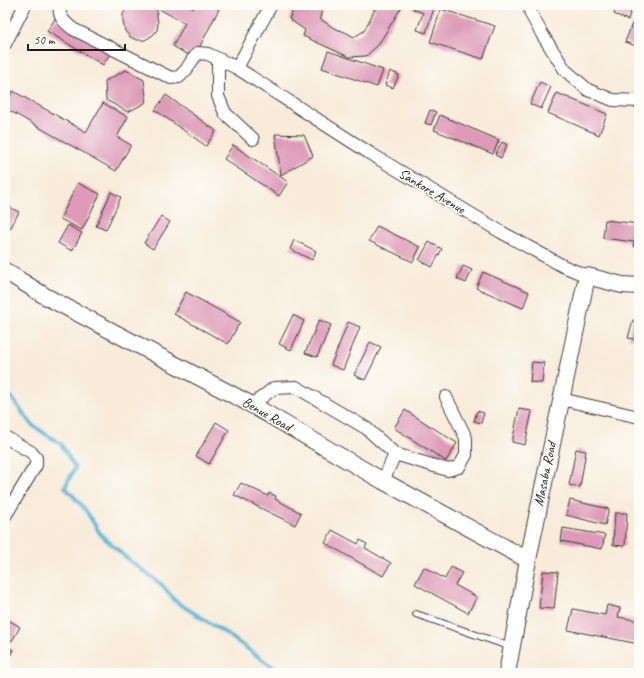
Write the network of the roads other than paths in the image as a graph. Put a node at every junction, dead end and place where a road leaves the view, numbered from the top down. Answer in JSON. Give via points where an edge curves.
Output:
{"nodes":[{"id":1,"x":25,"y":5,"type":"edge"},
{"id":2,"x":60,"y":5,"type":"edge"},
{"id":3,"x":271,"y":5,"type":"edge"},
{"id":4,"x":529,"y":5,"type":"edge"},
{"id":5,"x":5,"y":44,"type":"edge"},
{"id":6,"x":218,"y":59,"type":"junction"},
{"id":7,"x":237,"y":68,"type":"junction"},
{"id":8,"x":639,"y":101,"type":"edge"},
{"id":9,"x":253,"y":139,"type":"dead end"},
{"id":10,"x":5,"y":271,"type":"edge"},
{"id":11,"x":587,"y":276,"type":"junction"},
{"id":12,"x":639,"y":286,"type":"edge"},
{"id":13,"x":446,"y":397,"type":"dead end"},
{"id":14,"x":561,"y":400,"type":"junction"},
{"id":15,"x":252,"y":405,"type":"junction"},
{"id":16,"x":639,"y":417,"type":"edge"},
{"id":17,"x":5,"y":437,"type":"edge"},
{"id":18,"x":395,"y":454,"type":"junction"},
{"id":19,"x":383,"y":481,"type":"junction"},
{"id":20,"x":5,"y":516,"type":"edge"},
{"id":21,"x":528,"y":560,"type":"junction"},
{"id":22,"x":416,"y":614,"type":"dead end"},
{"id":23,"x":512,"y":648,"type":"junction"},
{"id":24,"x":508,"y":673,"type":"edge"}],
"edges":[{"from":1,"to":5,"type":"street"},
{"from":2,"to":6,"type":"street","name":"Sankore Avenue","via":[[62,21],[73,29],[171,78],[179,77],[198,53]]},
{"from":3,"to":7,"type":"street"},
{"from":4,"to":8,"type":"street","via":[[542,34],[565,70],[588,90],[613,100]]},
{"from":6,"to":7,"type":"street","name":"Sankore Avenue"},
{"from":6,"to":9,"type":"street","via":[[218,96],[225,113]]},
{"from":7,"to":11,"type":"street","name":"Sankore Avenue","via":[[371,154],[501,232],[563,266]]},
{"from":10,"to":15,"type":"street","name":"Benue Road","via":[[45,296]]},
{"from":11,"to":12,"type":"street","name":"Sankore Avenue","via":[[622,285]]},
{"from":11,"to":14,"type":"street","name":"Masaba Road"},
{"from":13,"to":18,"type":"street","via":[[466,438],[466,456],[459,467],[448,470]]},
{"from":14,"to":16,"type":"street"},
{"from":14,"to":21,"type":"street","name":"Masaba Road"},
{"from":15,"to":18,"type":"street","via":[[274,388],[296,387],[366,428]]},
{"from":15,"to":19,"type":"street","name":"Benue Road"},
{"from":17,"to":20,"type":"street","via":[[31,452],[36,458],[36,465]]},
{"from":18,"to":19,"type":"street"},
{"from":19,"to":21,"type":"street","name":"Benue Road"},
{"from":21,"to":23,"type":"street","name":"Masaba Road"},
{"from":22,"to":23,"type":"lane"},
{"from":23,"to":24,"type":"street","name":"Masaba Road"}]}
